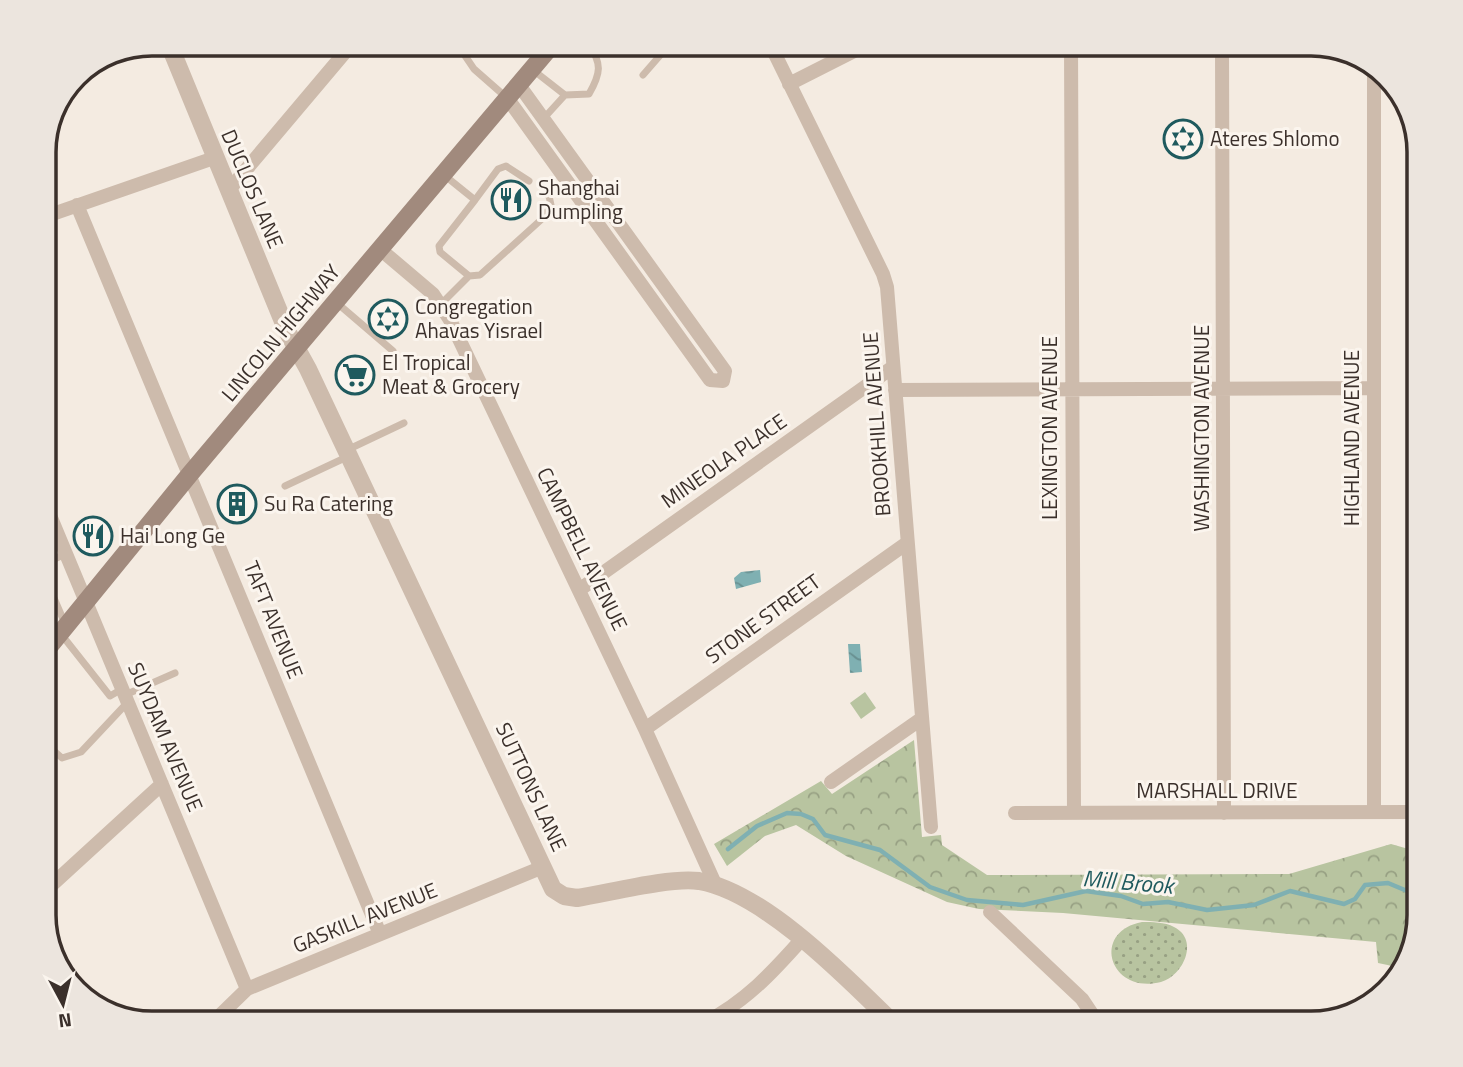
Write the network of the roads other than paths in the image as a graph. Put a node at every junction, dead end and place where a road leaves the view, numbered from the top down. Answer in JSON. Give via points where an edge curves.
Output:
{"nodes":[{"id":1,"x":174,"y":56,"type":"edge"},
{"id":2,"x":342,"y":56,"type":"edge"},
{"id":3,"x":465,"y":56,"type":"edge"},
{"id":4,"x":543,"y":56,"type":"edge"},
{"id":5,"x":596,"y":56,"type":"edge"},
{"id":6,"x":660,"y":56,"type":"edge"},
{"id":7,"x":776,"y":56,"type":"edge"},
{"id":8,"x":844,"y":56,"type":"edge"},
{"id":9,"x":1071,"y":56,"type":"edge"},
{"id":10,"x":1222,"y":56,"type":"edge"},
{"id":11,"x":532,"y":69,"type":"junction"},
{"id":12,"x":643,"y":75,"type":"dead end"},
{"id":13,"x":1374,"y":80,"type":"edge"},
{"id":14,"x":789,"y":83,"type":"junction"},
{"id":15,"x":513,"y":92,"type":"junction"},
{"id":16,"x":565,"y":95,"type":"junction"},
{"id":17,"x":543,"y":118,"type":"junction"},
{"id":18,"x":214,"y":158,"type":"junction"},
{"id":19,"x":444,"y":175,"type":"junction"},
{"id":20,"x":529,"y":181,"type":"dead end"},
{"id":21,"x":228,"y":191,"type":"junction"},
{"id":22,"x":543,"y":192,"type":"dead end"},
{"id":23,"x":475,"y":200,"type":"junction"},
{"id":24,"x":77,"y":205,"type":"junction"},
{"id":25,"x":56,"y":212,"type":"edge"},
{"id":26,"x":627,"y":235,"type":"junction"},
{"id":27,"x":613,"y":245,"type":"junction"},
{"id":28,"x":381,"y":250,"type":"junction"},
{"id":29,"x":469,"y":275,"type":"junction"},
{"id":30,"x":336,"y":303,"type":"junction"},
{"id":31,"x":441,"y":304,"type":"junction"},
{"id":32,"x":297,"y":349,"type":"junction"},
{"id":33,"x":393,"y":351,"type":"dead end"},
{"id":34,"x":893,"y":367,"type":"junction"},
{"id":35,"x":1223,"y":388,"type":"junction"},
{"id":36,"x":1373,"y":388,"type":"junction"},
{"id":37,"x":1071,"y":389,"type":"junction"},
{"id":38,"x":895,"y":390,"type":"junction"},
{"id":39,"x":404,"y":423,"type":"dead end"},
{"id":40,"x":348,"y":453,"type":"junction"},
{"id":41,"x":190,"y":474,"type":"junction"},
{"id":42,"x":285,"y":485,"type":"dead end"},
{"id":43,"x":56,"y":530,"type":"edge"},
{"id":44,"x":906,"y":543,"type":"junction"},
{"id":45,"x":66,"y":554,"type":"junction"},
{"id":46,"x":56,"y":559,"type":"edge"},
{"id":47,"x":579,"y":590,"type":"junction"},
{"id":48,"x":86,"y":602,"type":"junction"},
{"id":49,"x":56,"y":607,"type":"edge"},
{"id":50,"x":64,"y":629,"type":"junction"},
{"id":51,"x":56,"y":639,"type":"edge"},
{"id":52,"x":175,"y":673,"type":"dead end"},
{"id":53,"x":125,"y":696,"type":"junction"},
{"id":54,"x":921,"y":719,"type":"junction"},
{"id":55,"x":645,"y":729,"type":"junction"},
{"id":56,"x":56,"y":753,"type":"edge"},
{"id":57,"x":831,"y":782,"type":"dead end"},
{"id":58,"x":162,"y":783,"type":"junction"},
{"id":59,"x":1374,"y":811,"type":"junction"},
{"id":60,"x":1407,"y":812,"type":"edge"},
{"id":61,"x":1015,"y":813,"type":"dead end"},
{"id":62,"x":1074,"y":813,"type":"junction"},
{"id":63,"x":1224,"y":813,"type":"junction"},
{"id":64,"x":931,"y":827,"type":"dead end"},
{"id":65,"x":543,"y":867,"type":"junction"},
{"id":66,"x":56,"y":881,"type":"edge"},
{"id":67,"x":716,"y":886,"type":"junction"},
{"id":68,"x":990,"y":912,"type":"dead end"},
{"id":69,"x":380,"y":934,"type":"junction"},
{"id":70,"x":802,"y":939,"type":"junction"},
{"id":71,"x":247,"y":989,"type":"junction"},
{"id":72,"x":224,"y":1011,"type":"edge"},
{"id":73,"x":727,"y":1011,"type":"edge"},
{"id":74,"x":880,"y":1011,"type":"edge"},
{"id":75,"x":1088,"y":1011,"type":"edge"}],
"edges":[{"from":1,"to":18,"type":"street","name":"DUCLOS LANE"},
{"from":2,"to":21,"type":"street"},
{"from":3,"to":15,"type":"lane","via":[[474,69]]},
{"from":4,"to":11,"type":"main road","name":"LINCOLN HIGHWAY"},
{"from":5,"to":16,"type":"lane","via":[[598,78],[589,94]]},
{"from":6,"to":12,"type":"lane"},
{"from":7,"to":14,"type":"street","name":"BROOKHILL AVENUE"},
{"from":8,"to":14,"type":"street"},
{"from":9,"to":37,"type":"street","name":"LEXINGTON AVENUE"},
{"from":10,"to":35,"type":"street","name":"WASHINGTON AVENUE"},
{"from":11,"to":15,"type":"main road","name":"LINCOLN HIGHWAY"},
{"from":11,"to":16,"type":"lane"},
{"from":13,"to":36,"type":"street","name":"HIGHLAND AVENUE"},
{"from":14,"to":34,"type":"street","name":"BROOKHILL AVENUE","via":[[883,274]]},
{"from":15,"to":17,"type":"street"},
{"from":15,"to":19,"type":"main road","name":"LINCOLN HIGHWAY"},
{"from":15,"to":27,"type":"street"},
{"from":16,"to":17,"type":"lane"},
{"from":17,"to":26,"type":"street"},
{"from":18,"to":21,"type":"street","name":"DUCLOS LANE"},
{"from":18,"to":24,"type":"street"},
{"from":19,"to":23,"type":"lane"},
{"from":19,"to":28,"type":"main road","name":"LINCOLN HIGHWAY"},
{"from":20,"to":23,"type":"lane","via":[[506,166],[498,169]]},
{"from":21,"to":32,"type":"street","name":"DUCLOS LANE"},
{"from":22,"to":29,"type":"lane","via":[[551,205],[543,218],[480,275]]},
{"from":23,"to":29,"type":"lane","via":[[439,246],[440,252]]},
{"from":24,"to":25,"type":"street"},
{"from":24,"to":41,"type":"street","name":"TAFT AVENUE"},
{"from":26,"to":27,"type":"street"},
{"from":26,"to":27,"type":"street","via":[[724,371],[723,381],[710,380]]},
{"from":28,"to":30,"type":"main road","name":"LINCOLN HIGHWAY"},
{"from":28,"to":31,"type":"street","name":"CAMPBELL AVENUE"},
{"from":29,"to":31,"type":"lane"},
{"from":30,"to":32,"type":"main road","name":"LINCOLN HIGHWAY"},
{"from":30,"to":33,"type":"lane"},
{"from":31,"to":47,"type":"street","name":"CAMPBELL AVENUE"},
{"from":32,"to":40,"type":"street","name":"SUTTONS LANE"},
{"from":32,"to":41,"type":"main road","name":"LINCOLN HIGHWAY"},
{"from":34,"to":38,"type":"street","name":"BROOKHILL AVENUE"},
{"from":34,"to":47,"type":"street","name":"MINEOLA PLACE"},
{"from":35,"to":36,"type":"street"},
{"from":35,"to":37,"type":"street"},
{"from":35,"to":63,"type":"street","name":"WASHINGTON AVENUE"},
{"from":36,"to":59,"type":"street","name":"HIGHLAND AVENUE"},
{"from":37,"to":38,"type":"street"},
{"from":37,"to":62,"type":"street","name":"LEXINGTON AVENUE"},
{"from":38,"to":44,"type":"street","name":"BROOKHILL AVENUE"},
{"from":39,"to":40,"type":"lane"},
{"from":40,"to":42,"type":"lane"},
{"from":40,"to":65,"type":"street","name":"SUTTONS LANE"},
{"from":41,"to":48,"type":"main road","name":"LINCOLN HIGHWAY"},
{"from":41,"to":69,"type":"street","name":"TAFT AVENUE"},
{"from":43,"to":45,"type":"street","name":"SUYDAM AVENUE"},
{"from":44,"to":54,"type":"street","name":"BROOKHILL AVENUE"},
{"from":44,"to":55,"type":"street","name":"STONE STREET"},
{"from":45,"to":46,"type":"lane"},
{"from":45,"to":48,"type":"street","name":"SUYDAM AVENUE"},
{"from":47,"to":55,"type":"street","name":"CAMPBELL AVENUE"},
{"from":48,"to":50,"type":"main road","name":"LINCOLN HIGHWAY"},
{"from":48,"to":53,"type":"street","name":"SUYDAM AVENUE"},
{"from":49,"to":50,"type":"lane"},
{"from":50,"to":51,"type":"main road","name":"LINCOLN HIGHWAY"},
{"from":50,"to":53,"type":"lane","via":[[110,696]]},
{"from":52,"to":53,"type":"lane"},
{"from":53,"to":56,"type":"lane","via":[[81,752],[62,758]]},
{"from":53,"to":58,"type":"street","name":"SUYDAM AVENUE"},
{"from":54,"to":57,"type":"street"},
{"from":54,"to":64,"type":"street","name":"BROOKHILL AVENUE"},
{"from":55,"to":67,"type":"street","name":"CAMPBELL AVENUE"},
{"from":58,"to":66,"type":"street"},
{"from":58,"to":71,"type":"street","name":"SUYDAM AVENUE"},
{"from":59,"to":60,"type":"street","name":"MARSHALL DRIVE"},
{"from":59,"to":63,"type":"street","name":"MARSHALL DRIVE"},
{"from":61,"to":62,"type":"street","name":"MARSHALL DRIVE"},
{"from":62,"to":63,"type":"street","name":"MARSHALL DRIVE"},
{"from":65,"to":67,"type":"street","name":"SUTTONS LANE","via":[[553,889],[577,898],[686,881]]},
{"from":65,"to":69,"type":"street","name":"GASKILL AVENUE"},
{"from":67,"to":70,"type":"street","name":"SUTTONS LANE","via":[[770,914]]},
{"from":68,"to":75,"type":"street","via":[[1082,999]]},
{"from":69,"to":71,"type":"street","name":"GASKILL AVENUE"},
{"from":70,"to":73,"type":"street","via":[[755,990]]},
{"from":70,"to":74,"type":"street","name":"SUTTONS LANE"},
{"from":71,"to":72,"type":"street","name":"GASKILL AVENUE"}]}
